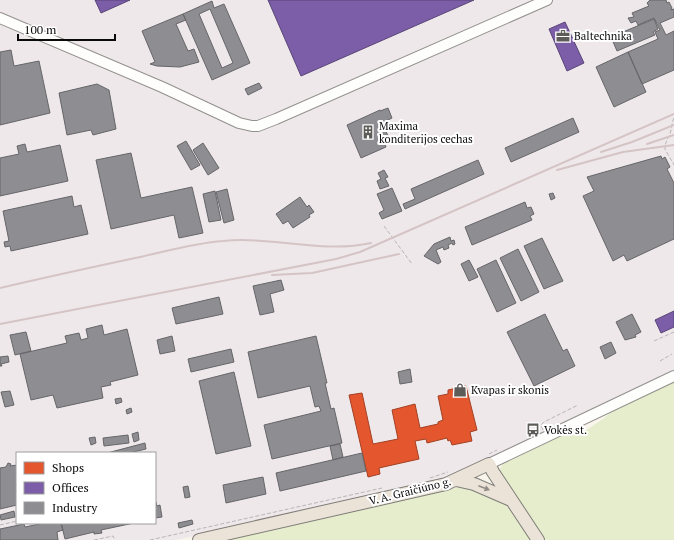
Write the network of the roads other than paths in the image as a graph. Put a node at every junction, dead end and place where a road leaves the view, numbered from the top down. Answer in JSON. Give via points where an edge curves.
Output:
{"nodes":[{"id":1,"x":548,"y":0,"type":"edge"},
{"id":2,"x":0,"y":18,"type":"edge"},
{"id":3,"x":674,"y":376,"type":"edge"},
{"id":4,"x":489,"y":459,"type":"junction"},
{"id":5,"x":452,"y":476,"type":"junction"},
{"id":6,"x":512,"y":500,"type":"junction"},
{"id":7,"x":199,"y":540,"type":"edge"},
{"id":8,"x":538,"y":540,"type":"edge"}],
"edges":[{"from":1,"to":2,"type":"street","via":[[266,124],[252,126],[232,121]]},
{"from":3,"to":4,"type":"street","name":"V. A. Graičiūno g.","via":[[545,437]]},
{"from":4,"to":5,"type":"main road","name":"V. A. Graičiūno g."},
{"from":4,"to":6,"type":"main road","via":[[493,472]]},
{"from":5,"to":6,"type":"main road","one_way":true},
{"from":5,"to":7,"type":"main road","name":"V. A. Graičiūno g.","via":[[439,485]]},
{"from":6,"to":8,"type":"main road"}]}
